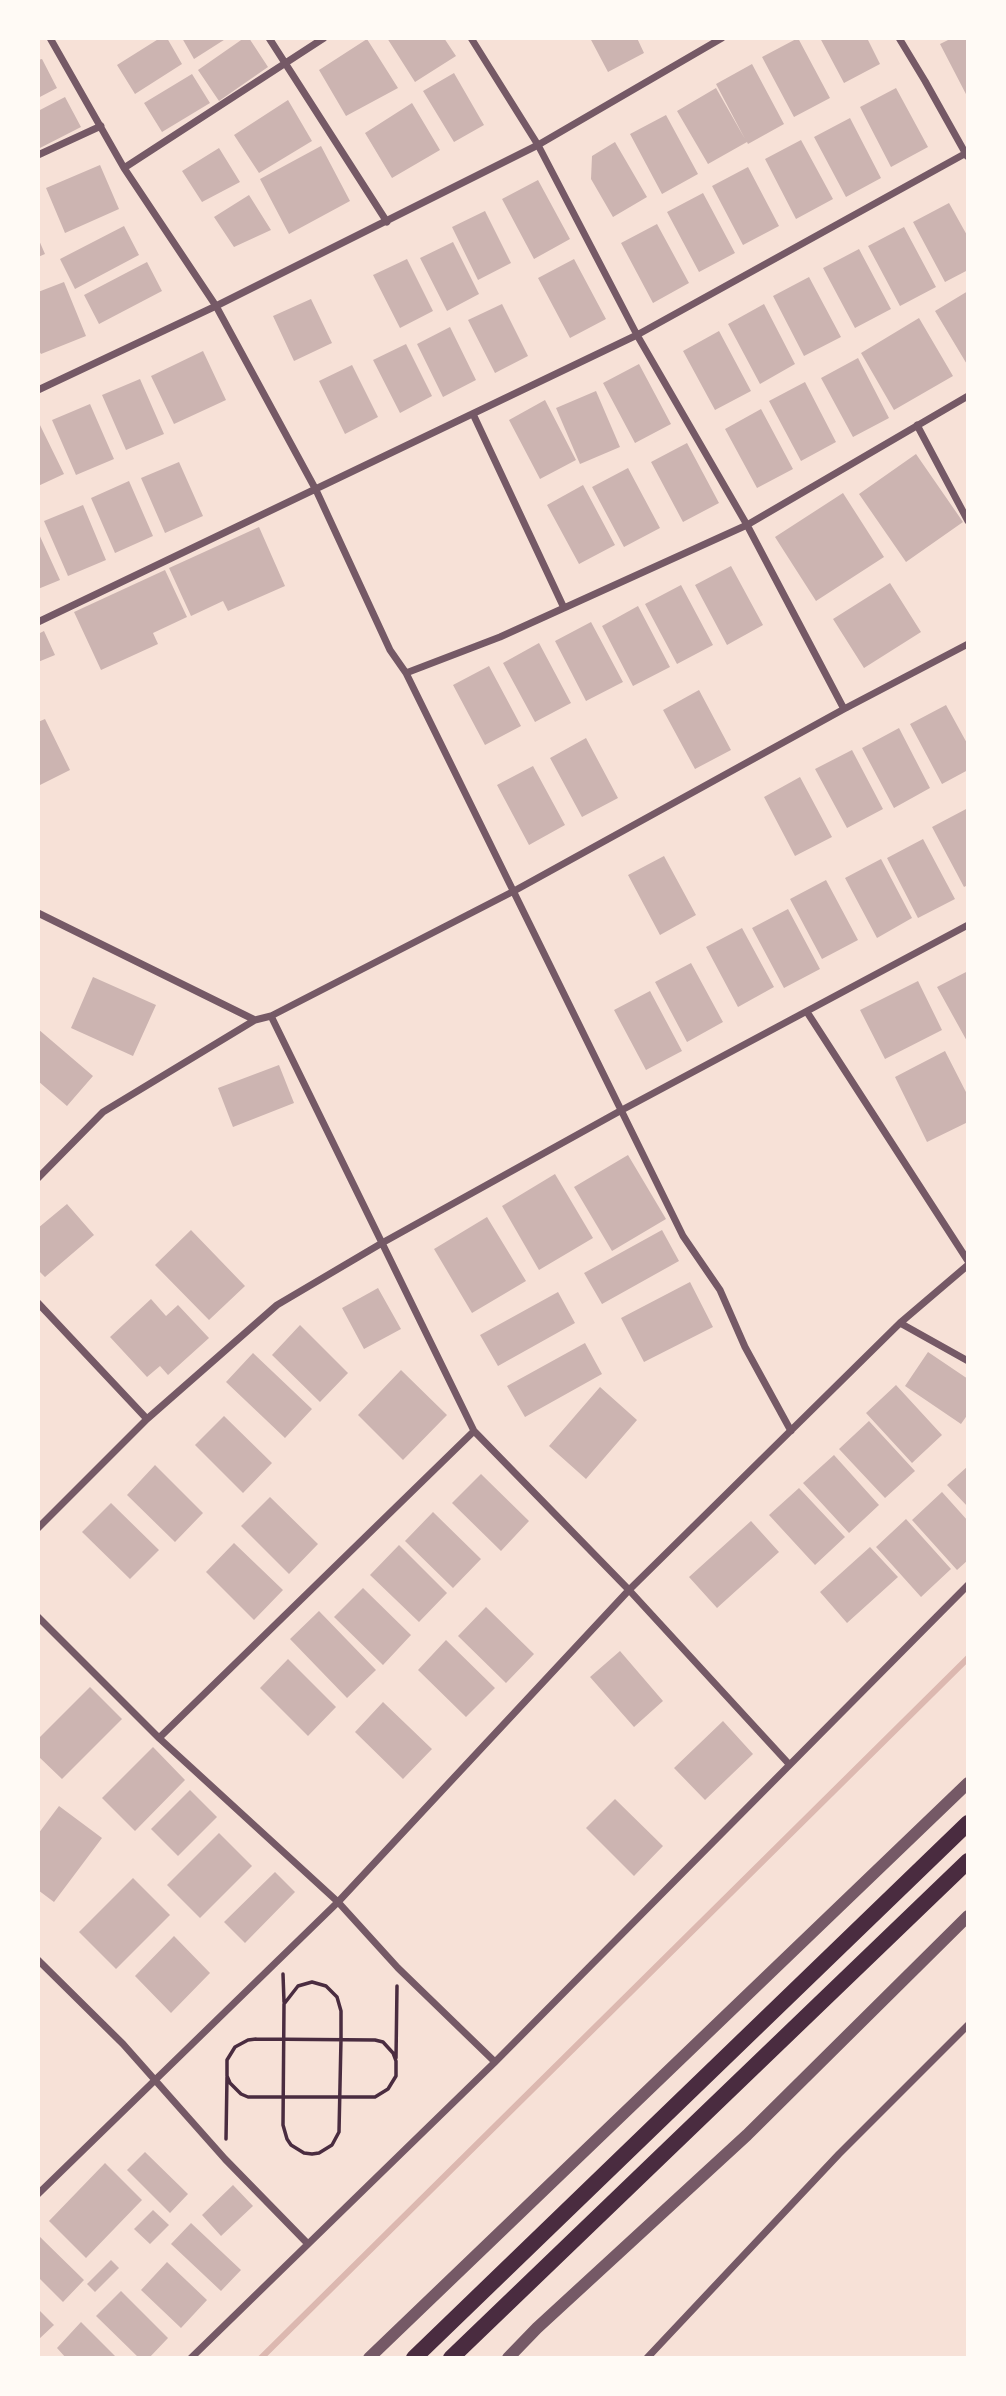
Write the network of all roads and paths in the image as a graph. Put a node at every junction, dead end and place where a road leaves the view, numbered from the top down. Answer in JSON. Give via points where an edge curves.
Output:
{"nodes":[{"id":1,"x":50,"y":38,"type":"edge"},
{"id":2,"x":269,"y":38,"type":"edge"},
{"id":3,"x":324,"y":38,"type":"edge"},
{"id":4,"x":471,"y":38,"type":"edge"},
{"id":5,"x":722,"y":38,"type":"edge"},
{"id":6,"x":899,"y":38,"type":"edge"},
{"id":7,"x":285,"y":63,"type":"junction"},
{"id":8,"x":101,"y":126,"type":"junction"},
{"id":9,"x":538,"y":145,"type":"junction"},
{"id":10,"x":967,"y":154,"type":"edge"},
{"id":11,"x":38,"y":155,"type":"edge"},
{"id":12,"x":124,"y":168,"type":"junction"},
{"id":13,"x":387,"y":222,"type":"junction"},
{"id":14,"x":216,"y":306,"type":"junction"},
{"id":15,"x":637,"y":335,"type":"junction"},
{"id":16,"x":38,"y":390,"type":"edge"},
{"id":17,"x":968,"y":396,"type":"edge"},
{"id":18,"x":473,"y":414,"type":"junction"},
{"id":19,"x":917,"y":425,"type":"junction"},
{"id":20,"x":316,"y":491,"type":"junction"},
{"id":21,"x":964,"y":506,"type":"edge"},
{"id":22,"x":968,"y":521,"type":"edge"},
{"id":23,"x":747,"y":525,"type":"junction"},
{"id":24,"x":564,"y":608,"type":"junction"},
{"id":25,"x":38,"y":622,"type":"edge"},
{"id":26,"x":968,"y":644,"type":"edge"},
{"id":27,"x":406,"y":673,"type":"junction"},
{"id":28,"x":844,"y":709,"type":"junction"},
{"id":29,"x":514,"y":891,"type":"junction"},
{"id":30,"x":38,"y":913,"type":"edge"},
{"id":31,"x":968,"y":925,"type":"edge"},
{"id":32,"x":807,"y":1012,"type":"junction"},
{"id":33,"x":271,"y":1016,"type":"junction"},
{"id":34,"x":255,"y":1020,"type":"junction"},
{"id":35,"x":620,"y":1111,"type":"junction"},
{"id":36,"x":38,"y":1178,"type":"edge"},
{"id":37,"x":382,"y":1243,"type":"junction"},
{"id":38,"x":968,"y":1263,"type":"edge"},
{"id":39,"x":38,"y":1303,"type":"edge"},
{"id":40,"x":900,"y":1323,"type":"junction"},
{"id":41,"x":968,"y":1362,"type":"edge"},
{"id":42,"x":147,"y":1419,"type":"junction"},
{"id":43,"x":474,"y":1431,"type":"junction"},
{"id":44,"x":791,"y":1431,"type":"junction"},
{"id":45,"x":38,"y":1528,"type":"edge"},
{"id":46,"x":968,"y":1585,"type":"edge"},
{"id":47,"x":629,"y":1590,"type":"junction"},
{"id":48,"x":38,"y":1617,"type":"edge"},
{"id":49,"x":159,"y":1738,"type":"junction"},
{"id":50,"x":788,"y":1763,"type":"junction"},
{"id":51,"x":968,"y":1783,"type":"edge"},
{"id":52,"x":968,"y":1823,"type":"edge"},
{"id":53,"x":968,"y":1861,"type":"edge"},
{"id":54,"x":338,"y":1902,"type":"junction"},
{"id":55,"x":968,"y":1916,"type":"edge"},
{"id":56,"x":282,"y":1955,"type":"junction"},
{"id":57,"x":38,"y":1960,"type":"edge"},
{"id":58,"x":398,"y":1968,"type":"junction"},
{"id":59,"x":284,"y":2004,"type":"junction"},
{"id":60,"x":968,"y":2025,"type":"edge"},
{"id":61,"x":283,"y":2039,"type":"junction"},
{"id":62,"x":341,"y":2039,"type":"junction"},
{"id":63,"x":396,"y":2060,"type":"junction"},
{"id":64,"x":495,"y":2062,"type":"junction"},
{"id":65,"x":227,"y":2076,"type":"junction"},
{"id":66,"x":155,"y":2080,"type":"junction"},
{"id":67,"x":283,"y":2098,"type":"junction"},
{"id":68,"x":341,"y":2098,"type":"junction"},
{"id":69,"x":225,"y":2159,"type":"junction"},
{"id":70,"x":38,"y":2194,"type":"edge"},
{"id":71,"x":308,"y":2244,"type":"junction"},
{"id":72,"x":191,"y":2357,"type":"edge"},
{"id":73,"x":369,"y":2357,"type":"edge"},
{"id":74,"x":414,"y":2357,"type":"edge"},
{"id":75,"x":451,"y":2357,"type":"edge"},
{"id":76,"x":508,"y":2357,"type":"edge"},
{"id":77,"x":647,"y":2357,"type":"edge"}],
"edges":[{"from":1,"to":8,"type":"street"},
{"from":2,"to":7,"type":"street"},
{"from":3,"to":7,"type":"street"},
{"from":4,"to":9,"type":"street"},
{"from":5,"to":9,"type":"street"},
{"from":6,"to":10,"type":"street"},
{"from":7,"to":12,"type":"street"},
{"from":7,"to":13,"type":"street"},
{"from":8,"to":11,"type":"street"},
{"from":8,"to":12,"type":"street"},
{"from":9,"to":13,"type":"street"},
{"from":9,"to":15,"type":"street"},
{"from":10,"to":15,"type":"street"},
{"from":12,"to":14,"type":"street"},
{"from":13,"to":14,"type":"street"},
{"from":14,"to":16,"type":"street"},
{"from":14,"to":20,"type":"street"},
{"from":15,"to":18,"type":"street"},
{"from":15,"to":23,"type":"street"},
{"from":17,"to":19,"type":"street"},
{"from":18,"to":20,"type":"street"},
{"from":18,"to":24,"type":"street"},
{"from":19,"to":21,"type":"street"},
{"from":19,"to":23,"type":"street"},
{"from":20,"to":25,"type":"street"},
{"from":20,"to":27,"type":"street","via":[[390,650]]},
{"from":21,"to":22,"type":"street"},
{"from":23,"to":24,"type":"street"},
{"from":23,"to":28,"type":"street"},
{"from":24,"to":27,"type":"street"},
{"from":26,"to":28,"type":"street"},
{"from":27,"to":29,"type":"street"},
{"from":28,"to":29,"type":"street"},
{"from":29,"to":33,"type":"street"},
{"from":29,"to":35,"type":"street"},
{"from":30,"to":34,"type":"street"},
{"from":31,"to":32,"type":"street"},
{"from":32,"to":35,"type":"street"},
{"from":32,"to":38,"type":"street"},
{"from":33,"to":34,"type":"street"},
{"from":33,"to":37,"type":"street"},
{"from":34,"to":36,"type":"street","via":[[103,1112]]},
{"from":35,"to":37,"type":"street"},
{"from":35,"to":44,"type":"street","via":[[683,1236],[720,1290]]},
{"from":37,"to":42,"type":"street","via":[[276,1306]]},
{"from":37,"to":43,"type":"street"},
{"from":38,"to":40,"type":"street"},
{"from":39,"to":42,"type":"street"},
{"from":40,"to":41,"type":"street"},
{"from":40,"to":44,"type":"street"},
{"from":42,"to":45,"type":"street"},
{"from":43,"to":47,"type":"street"},
{"from":43,"to":49,"type":"street"},
{"from":44,"to":47,"type":"street"},
{"from":46,"to":50,"type":"street"},
{"from":47,"to":50,"type":"street"},
{"from":47,"to":54,"type":"street"},
{"from":48,"to":49,"type":"street"},
{"from":49,"to":54,"type":"street"},
{"from":50,"to":64,"type":"street"},
{"from":51,"to":73,"type":"street"},
{"from":52,"to":74,"type":"highway"},
{"from":53,"to":75,"type":"highway"},
{"from":54,"to":56,"type":"street"},
{"from":54,"to":58,"type":"street"},
{"from":55,"to":76,"type":"street","via":[[747,2135]]},
{"from":56,"to":59,"type":"path"},
{"from":56,"to":66,"type":"street"},
{"from":57,"to":66,"type":"street"},
{"from":58,"to":63,"type":"path"},
{"from":58,"to":64,"type":"street"},
{"from":59,"to":61,"type":"path"},
{"from":59,"to":62,"type":"path","via":[[304,1983],[326,1986],[340,2004]]},
{"from":60,"to":77,"type":"street"},
{"from":61,"to":62,"type":"path"},
{"from":61,"to":65,"type":"path","via":[[241,2043],[228,2060]]},
{"from":61,"to":67,"type":"path"},
{"from":62,"to":63,"type":"path","via":[[383,2042]]},
{"from":62,"to":68,"type":"path"},
{"from":63,"to":68,"type":"path","via":[[396,2076],[382,2094]]},
{"from":64,"to":71,"type":"street"},
{"from":65,"to":67,"type":"path","via":[[235,2089],[248,2097]]},
{"from":65,"to":69,"type":"path"},
{"from":66,"to":69,"type":"street"},
{"from":66,"to":70,"type":"street"},
{"from":67,"to":68,"type":"path"},
{"from":67,"to":68,"type":"path","via":[[286,2140],[297,2150],[312,2154],[326,2150],[336,2139]]},
{"from":69,"to":71,"type":"street"},
{"from":71,"to":72,"type":"street"}]}
